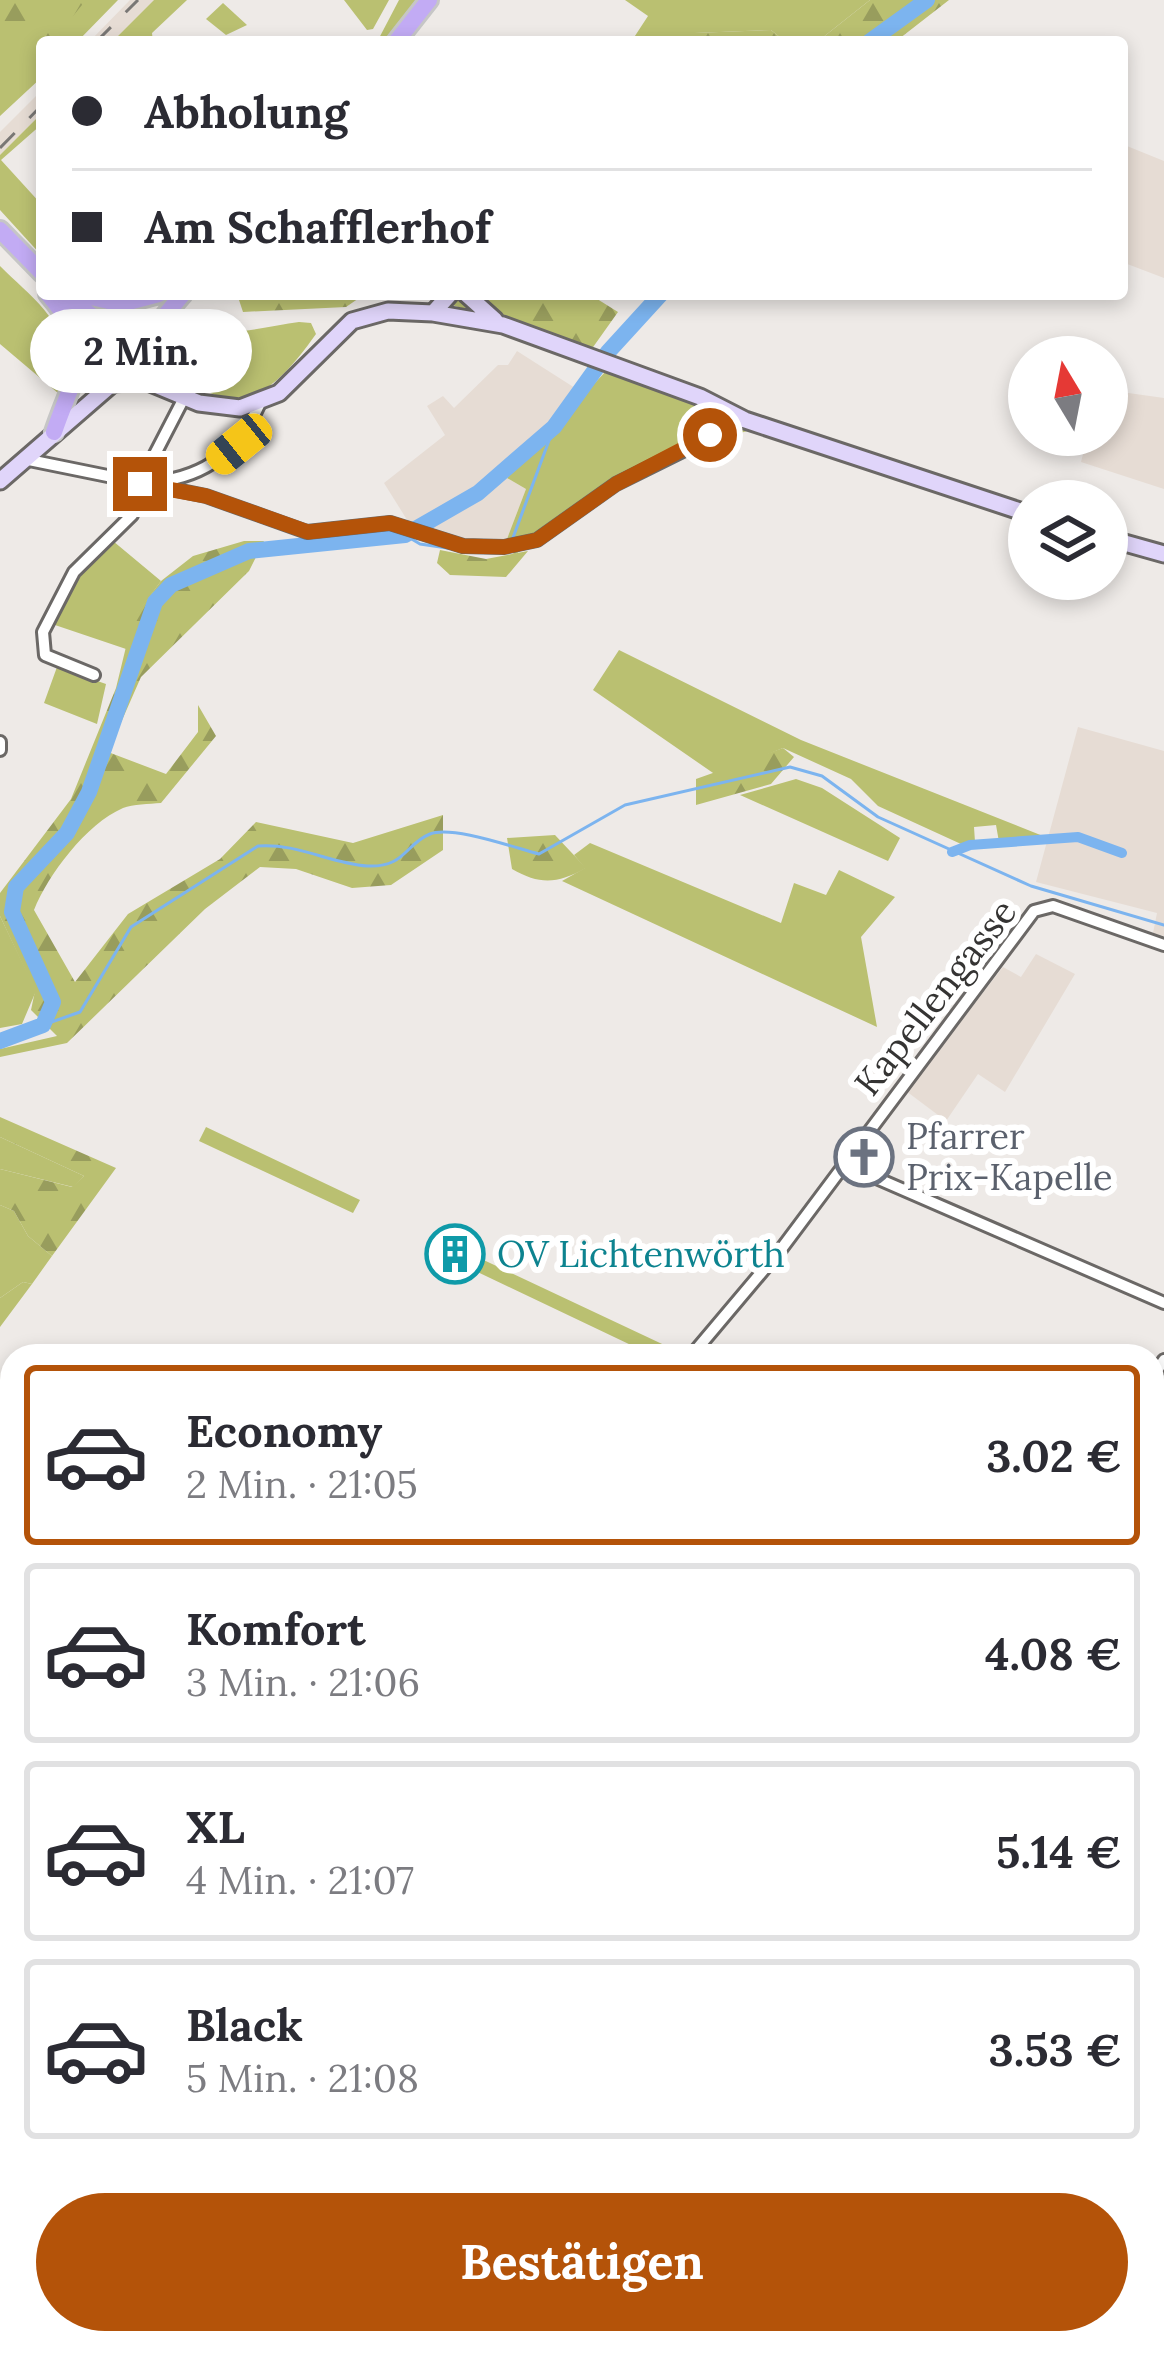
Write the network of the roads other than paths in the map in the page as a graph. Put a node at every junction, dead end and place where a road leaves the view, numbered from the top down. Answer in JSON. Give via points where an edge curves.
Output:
{"nodes":[{"id":1,"x":429,"y":0,"type":"edge"},
{"id":2,"x":401,"y":36,"type":"edge"},
{"id":3,"x":0,"y":230,"type":"edge"},
{"id":4,"x":36,"y":269,"type":"edge"},
{"id":5,"x":52,"y":300,"type":"edge"},
{"id":6,"x":69,"y":300,"type":"edge"},
{"id":7,"x":104,"y":300,"type":"edge"},
{"id":8,"x":136,"y":300,"type":"edge"},
{"id":9,"x":167,"y":300,"type":"edge"},
{"id":10,"x":176,"y":300,"type":"edge"},
{"id":11,"x":445,"y":300,"type":"edge"},
{"id":12,"x":473,"y":300,"type":"edge"},
{"id":13,"x":433,"y":313,"type":"junction"},
{"id":14,"x":502,"y":325,"type":"junction"},
{"id":15,"x":104,"y":336,"type":"junction"},
{"id":16,"x":142,"y":336,"type":"junction"},
{"id":17,"x":146,"y":372,"type":"junction"},
{"id":18,"x":106,"y":376,"type":"junction"},
{"id":19,"x":184,"y":396,"type":"junction"},
{"id":20,"x":260,"y":403,"type":"junction"},
{"id":21,"x":746,"y":420,"type":"junction"},
{"id":22,"x":54,"y":432,"type":"junction"},
{"id":23,"x":13,"y":463,"type":"edge"},
{"id":24,"x":0,"y":482,"type":"edge"},
{"id":25,"x":140,"y":484,"type":"junction"},
{"id":26,"x":1008,"y":507,"type":"edge"},
{"id":27,"x":1128,"y":544,"type":"edge"},
{"id":28,"x":1164,"y":554,"type":"edge"},
{"id":29,"x":94,"y":675,"type":"dead end"},
{"id":30,"x":1164,"y":945,"type":"edge"},
{"id":31,"x":844,"y":1164,"type":"junction"},
{"id":32,"x":1164,"y":1303,"type":"edge"},
{"id":33,"x":701,"y":1344,"type":"edge"}],
"edges":[{"from":1,"to":2,"type":"main road"},
{"from":3,"to":4,"type":"main road"},
{"from":5,"to":22,"type":"main road","via":[[81,353]]},
{"from":6,"to":15,"type":"main road"},
{"from":7,"to":8,"type":"main road"},
{"from":9,"to":16,"type":"main road"},
{"from":10,"to":16,"type":"main road"},
{"from":11,"to":13,"type":"main road"},
{"from":12,"to":14,"type":"main road"},
{"from":13,"to":14,"type":"main road"},
{"from":13,"to":20,"type":"main road","via":[[388,310],[352,321]]},
{"from":14,"to":21,"type":"main road"},
{"from":15,"to":16,"type":"main road"},
{"from":15,"to":18,"type":"main road"},
{"from":16,"to":17,"type":"main road"},
{"from":17,"to":18,"type":"main road"},
{"from":17,"to":19,"type":"main road"},
{"from":18,"to":22,"type":"main road"},
{"from":19,"to":20,"type":"main road","via":[[219,407]]},
{"from":19,"to":25,"type":"street"},
{"from":20,"to":25,"type":"street","via":[[239,444],[219,461]]},
{"from":21,"to":25,"type":"street","via":[[616,484],[537,540],[509,546],[463,546],[401,526],[308,532],[206,496]]},
{"from":21,"to":26,"type":"main road"},
{"from":22,"to":23,"type":"main road"},
{"from":23,"to":24,"type":"main road"},
{"from":23,"to":25,"type":"street"},
{"from":25,"to":29,"type":"street","via":[[132,515],[74,572],[43,632],[45,655]]},
{"from":27,"to":28,"type":"main road"},
{"from":30,"to":31,"type":"street","name":"Kapellengasse","via":[[1053,906],[1034,911]]},
{"from":31,"to":32,"type":"street"},
{"from":31,"to":33,"type":"street","name":"Kapellengasse"}]}
